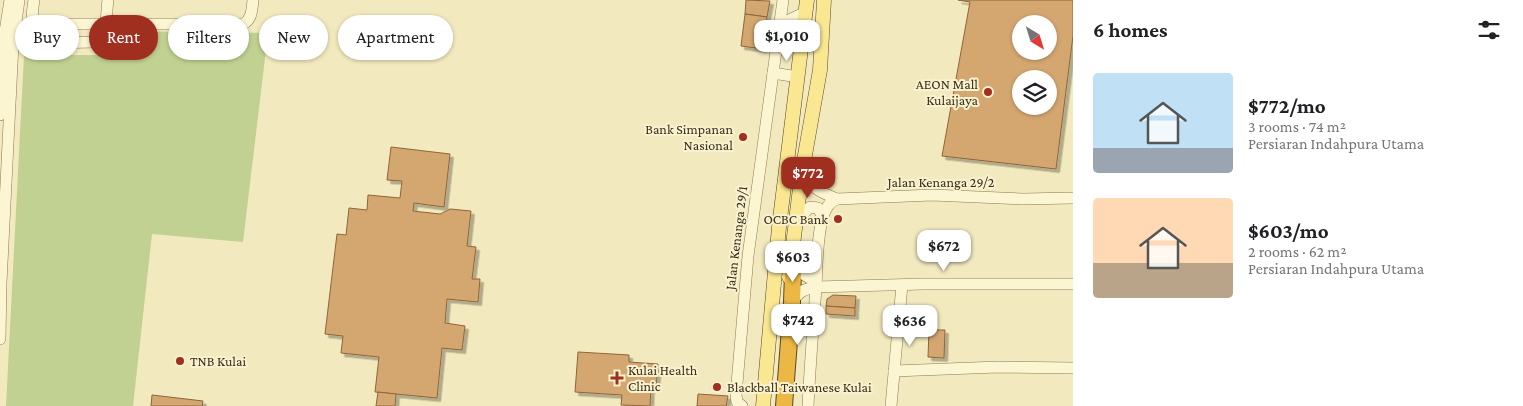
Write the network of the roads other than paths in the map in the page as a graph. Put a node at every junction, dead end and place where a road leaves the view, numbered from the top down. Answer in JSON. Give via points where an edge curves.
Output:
{"nodes":[{"id":1,"x":10,"y":0,"type":"edge"},
{"id":2,"x":19,"y":0,"type":"edge"},
{"id":3,"x":34,"y":0,"type":"edge"},
{"id":4,"x":108,"y":0,"type":"edge"},
{"id":5,"x":253,"y":0,"type":"edge"},
{"id":6,"x":783,"y":0,"type":"edge"},
{"id":7,"x":824,"y":0,"type":"edge"},
{"id":8,"x":806,"y":6,"type":"edge"},
{"id":9,"x":106,"y":15,"type":"edge"},
{"id":10,"x":89,"y":24,"type":"edge"},
{"id":11,"x":158,"y":24,"type":"edge"},
{"id":12,"x":781,"y":24,"type":"junction"},
{"id":13,"x":89,"y":42,"type":"edge"},
{"id":14,"x":8,"y":44,"type":"junction"},
{"id":15,"x":772,"y":73,"type":"junction"},
{"id":16,"x":798,"y":77,"type":"junction"},
{"id":17,"x":0,"y":115,"type":"edge"},
{"id":18,"x":802,"y":172,"type":"junction"},
{"id":19,"x":1072,"y":198,"type":"edge"},
{"id":20,"x":837,"y":199,"type":"junction"},
{"id":21,"x":823,"y":217,"type":"junction"},
{"id":22,"x":796,"y":222,"type":"junction"},
{"id":23,"x":791,"y":261,"type":"junction"},
{"id":24,"x":816,"y":283,"type":"junction"},
{"id":25,"x":1073,"y":284,"type":"edge"},
{"id":26,"x":902,"y":285,"type":"junction"},
{"id":27,"x":792,"y":302,"type":"junction"},
{"id":28,"x":0,"y":339,"type":"edge"},
{"id":29,"x":1073,"y":368,"type":"edge"},
{"id":30,"x":894,"y":371,"type":"junction"},
{"id":31,"x":742,"y":406,"type":"edge"},
{"id":32,"x":763,"y":406,"type":"edge"},
{"id":33,"x":778,"y":406,"type":"edge"},
{"id":34,"x":784,"y":406,"type":"edge"},
{"id":35,"x":808,"y":406,"type":"edge"},
{"id":36,"x":891,"y":406,"type":"edge"}],
"edges":[{"from":1,"to":14,"type":"street"},
{"from":2,"to":14,"type":"street"},
{"from":3,"to":10,"type":"street","via":[[32,16],[36,24]]},
{"from":4,"to":9,"type":"street"},
{"from":5,"to":11,"type":"street","via":[[250,18],[243,24]]},
{"from":6,"to":12,"type":"street","name":"Jalan Kenanga 29/1"},
{"from":7,"to":18,"type":"main road","via":[[820,70]]},
{"from":8,"to":12,"type":"street"},
{"from":8,"to":16,"type":"main road"},
{"from":12,"to":15,"type":"street","name":"Jalan Kenanga 29/1"},
{"from":13,"to":14,"type":"street"},
{"from":14,"to":17,"type":"street"},
{"from":14,"to":28,"type":"street"},
{"from":15,"to":16,"type":"street"},
{"from":15,"to":31,"type":"street","name":"Jalan Kenanga 29/1","via":[[746,274],[736,395]]},
{"from":16,"to":32,"type":"main road","via":[[772,285]]},
{"from":18,"to":20,"type":"street","via":[[813,187]]},
{"from":18,"to":22,"type":"main road"},
{"from":19,"to":20,"type":"street","name":"Jalan Kenanga 29/2","via":[[932,195]]},
{"from":20,"to":21,"type":"street","via":[[828,206]]},
{"from":21,"to":22,"type":"street","via":[[818,208],[810,207]]},
{"from":21,"to":24,"type":"street"},
{"from":22,"to":23,"type":"main road"},
{"from":23,"to":24,"type":"street"},
{"from":23,"to":27,"type":"highway"},
{"from":23,"to":33,"type":"main road"},
{"from":24,"to":26,"type":"street"},
{"from":24,"to":27,"type":"street","via":[[796,294]]},
{"from":24,"to":35,"type":"street"},
{"from":25,"to":26,"type":"street"},
{"from":26,"to":30,"type":"street"},
{"from":27,"to":34,"type":"highway"},
{"from":29,"to":30,"type":"street"},
{"from":30,"to":36,"type":"street"}]}
